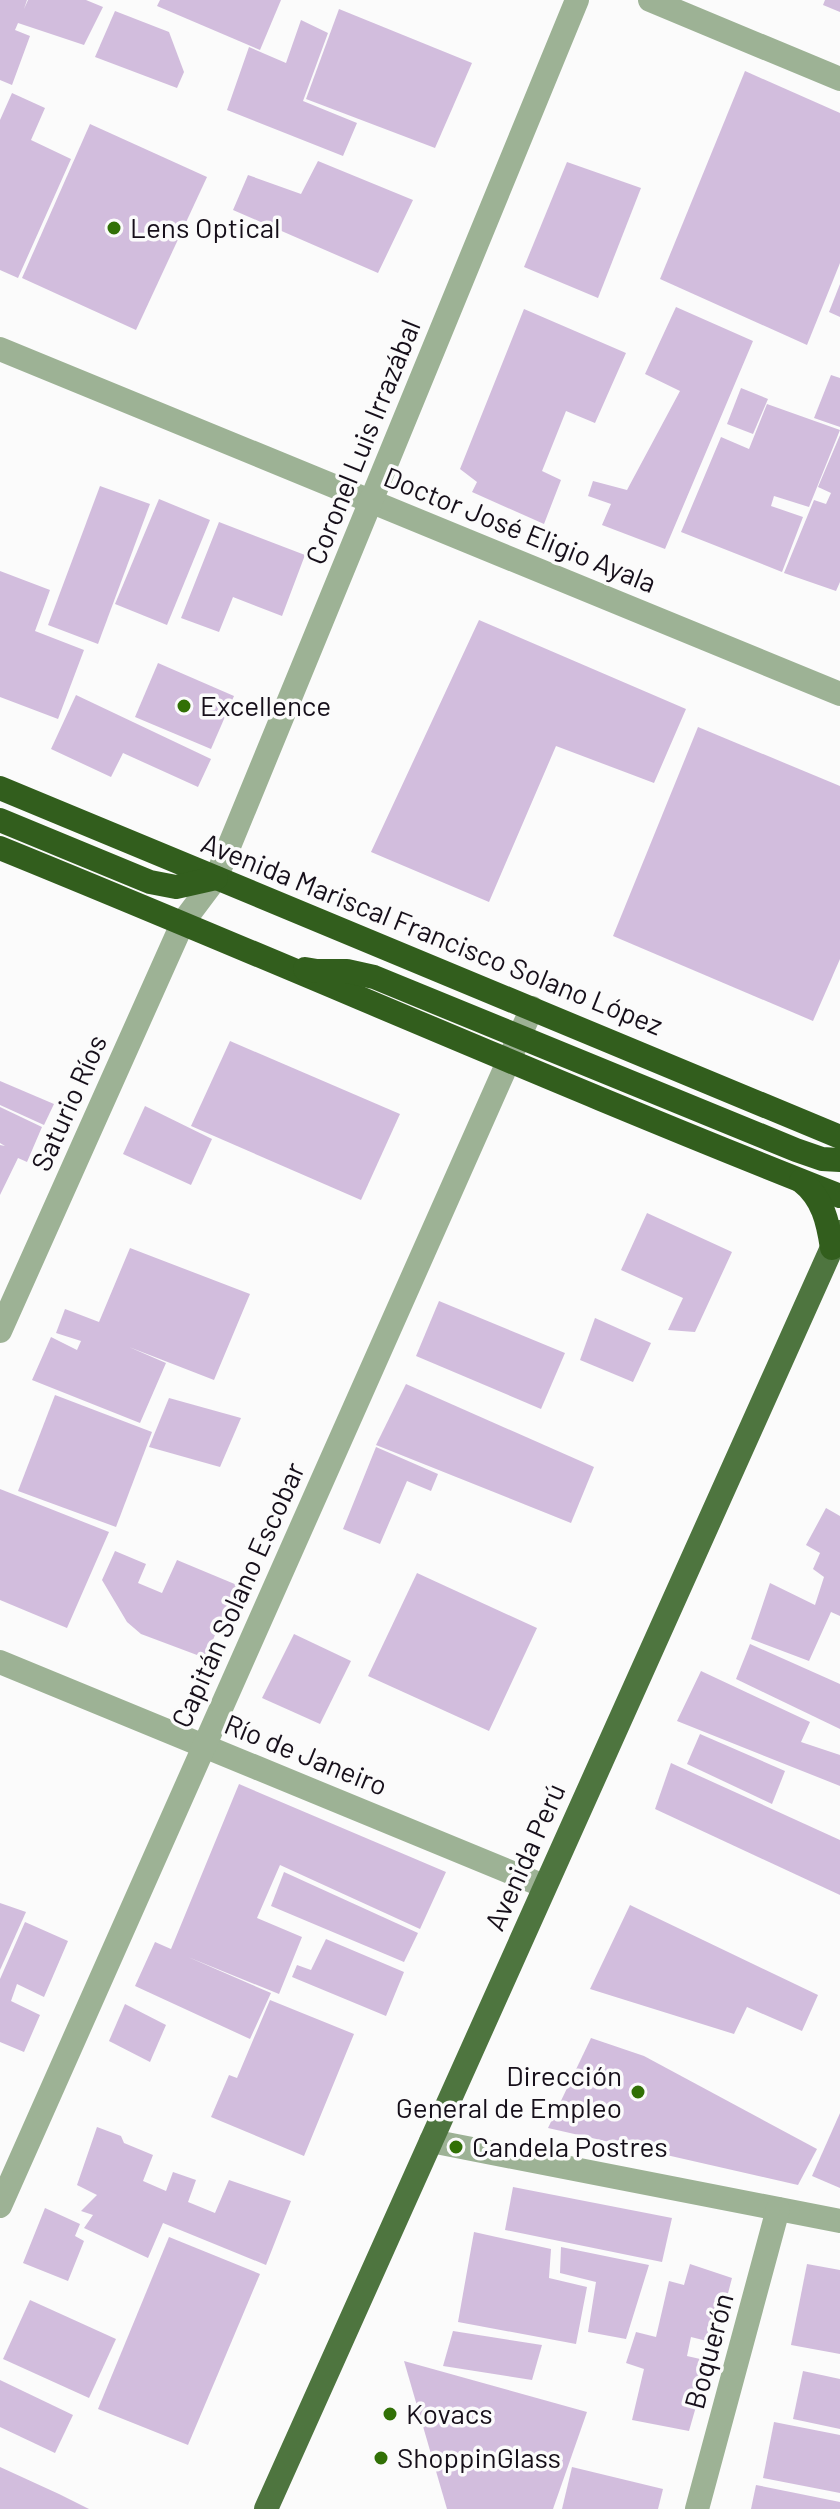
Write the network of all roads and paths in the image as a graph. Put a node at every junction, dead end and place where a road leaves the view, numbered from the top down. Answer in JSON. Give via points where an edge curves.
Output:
{"nodes":[{"id":1,"x":577,"y":0,"type":"edge"},
{"id":2,"x":650,"y":0,"type":"edge"},
{"id":3,"x":840,"y":79,"type":"edge"},
{"id":4,"x":0,"y":349,"type":"edge"},
{"id":5,"x":371,"y":501,"type":"junction"},
{"id":6,"x":840,"y":694,"type":"edge"},
{"id":7,"x":0,"y":788,"type":"edge"},
{"id":8,"x":0,"y":820,"type":"edge"},
{"id":9,"x":0,"y":848,"type":"edge"},
{"id":10,"x":216,"y":878,"type":"junction"},
{"id":11,"x":190,"y":913,"type":"junction"},
{"id":12,"x":275,"y":962,"type":"junction"},
{"id":13,"x":532,"y":1008,"type":"junction"},
{"id":14,"x":519,"y":1036,"type":"junction"},
{"id":15,"x":507,"y":1062,"type":"junction"},
{"id":16,"x":840,"y":1124,"type":"edge"},
{"id":17,"x":814,"y":1126,"type":"junction"},
{"id":18,"x":840,"y":1137,"type":"edge"},
{"id":19,"x":840,"y":1160,"type":"edge"},
{"id":20,"x":797,"y":1179,"type":"junction"},
{"id":21,"x":840,"y":1196,"type":"edge"},
{"id":22,"x":837,"y":1240,"type":"edge"},
{"id":23,"x":0,"y":1331,"type":"edge"},
{"id":24,"x":0,"y":1662,"type":"edge"},
{"id":25,"x":204,"y":1746,"type":"junction"},
{"id":26,"x":544,"y":1886,"type":"junction"},
{"id":27,"x":431,"y":2141,"type":"junction"},
{"id":28,"x":0,"y":2206,"type":"edge"},
{"id":29,"x":778,"y":2209,"type":"junction"},
{"id":30,"x":840,"y":2221,"type":"edge"},
{"id":31,"x":266,"y":2509,"type":"edge"},
{"id":32,"x":697,"y":2509,"type":"edge"}],
"edges":[{"from":1,"to":5,"type":"street","name":"Coronel Luis Irrazábal"},
{"from":2,"to":3,"type":"street"},
{"from":4,"to":5,"type":"street","name":"Doctor José Eligio Ayala"},
{"from":5,"to":6,"type":"street","name":"Doctor José Eligio Ayala"},
{"from":5,"to":10,"type":"street","name":"Coronel Luis Irrazábal"},
{"from":7,"to":10,"type":"highway","name":"Avenida Mariscal Francisco Solano López"},
{"from":8,"to":10,"type":"highway","via":[[150,882],[176,887]]},
{"from":9,"to":11,"type":"highway"},
{"from":10,"to":11,"type":"street","name":"Coronel Luis Irrazábal"},
{"from":10,"to":13,"type":"highway","name":"Avenida Mariscal Francisco Solano López"},
{"from":11,"to":12,"type":"highway"},
{"from":11,"to":23,"type":"street","name":"Saturio Ríos"},
{"from":12,"to":14,"type":"highway","via":[[374,977]]},
{"from":12,"to":15,"type":"highway"},
{"from":13,"to":14,"type":"street","name":"Capitán Solano Escobar"},
{"from":13,"to":17,"type":"highway","name":"Avenida Mariscal Francisco Solano López"},
{"from":14,"to":15,"type":"street","name":"Capitán Solano Escobar"},
{"from":14,"to":19,"type":"highway","via":[[796,1150]]},
{"from":15,"to":20,"type":"highway"},
{"from":15,"to":25,"type":"street","name":"Capitán Solano Escobar"},
{"from":16,"to":17,"type":"highway"},
{"from":17,"to":18,"type":"highway","name":"Avenida Mariscal Francisco Solano López"},
{"from":20,"to":21,"type":"highway"},
{"from":20,"to":22,"type":"highway","via":[[820,1203]]},
{"from":22,"to":26,"type":"main road","name":"Avenida Perú"},
{"from":24,"to":25,"type":"street","name":"Río de Janeiro"},
{"from":25,"to":26,"type":"street","name":"Río de Janeiro"},
{"from":25,"to":28,"type":"street","name":"Capitán Solano Escobar"},
{"from":26,"to":27,"type":"main road","name":"Avenida Perú"},
{"from":27,"to":29,"type":"street"},
{"from":27,"to":31,"type":"main road","name":"Avenida Perú"},
{"from":29,"to":30,"type":"street"},
{"from":29,"to":32,"type":"street","name":"Boquerón"}]}
